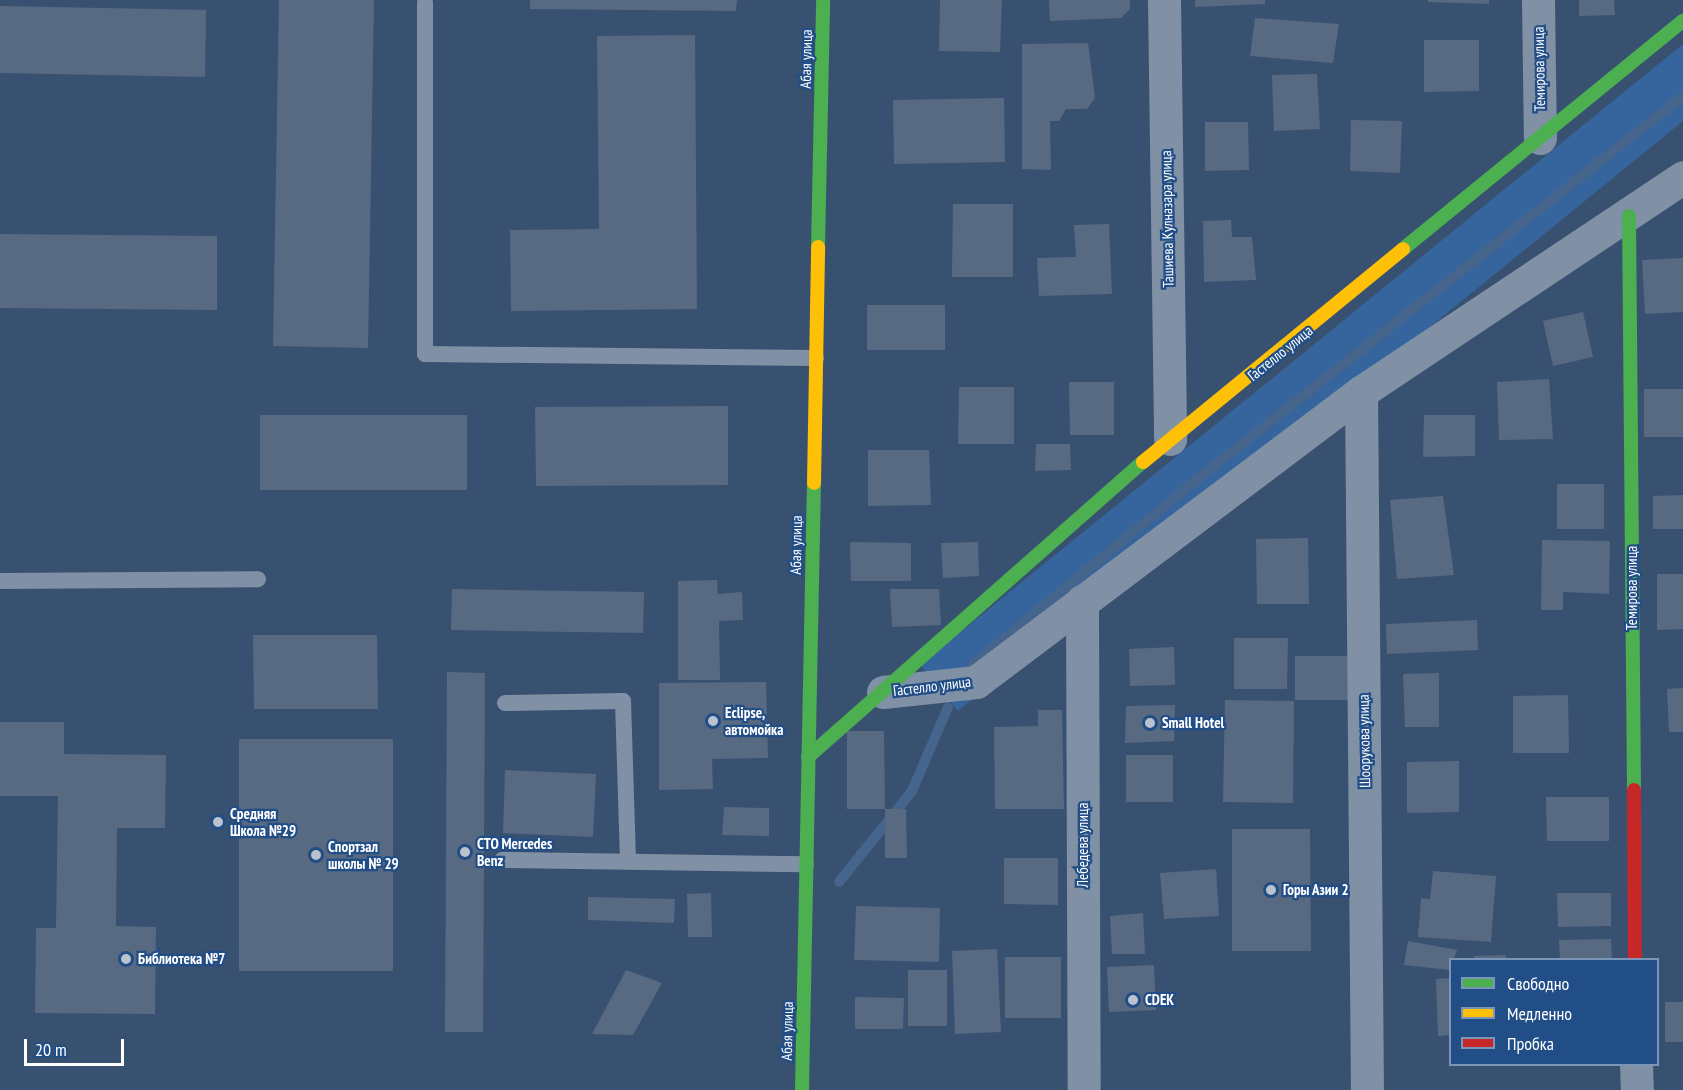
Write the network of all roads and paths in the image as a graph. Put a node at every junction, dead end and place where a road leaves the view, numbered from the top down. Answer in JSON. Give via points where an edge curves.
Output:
{"nodes":[{"id":1,"x":824,"y":0,"type":"edge"},
{"id":2,"x":1164,"y":0,"type":"edge"},
{"id":3,"x":1538,"y":0,"type":"edge"},
{"id":4,"x":425,"y":3,"type":"dead end"},
{"id":5,"x":1683,"y":21,"type":"edge"},
{"id":6,"x":1540,"y":138,"type":"junction"},
{"id":7,"x":1683,"y":177,"type":"edge"},
{"id":8,"x":1629,"y":216,"type":"junction"},
{"id":9,"x":816,"y":358,"type":"junction"},
{"id":10,"x":1361,"y":392,"type":"junction"},
{"id":11,"x":1170,"y":439,"type":"junction"},
{"id":12,"x":258,"y":579,"type":"dead end"},
{"id":13,"x":0,"y":581,"type":"edge"},
{"id":14,"x":1082,"y":601,"type":"junction"},
{"id":15,"x":883,"y":692,"type":"junction"},
{"id":16,"x":505,"y":703,"type":"dead end"},
{"id":17,"x":808,"y":757,"type":"junction"},
{"id":18,"x":502,"y":860,"type":"dead end"},
{"id":19,"x":628,"y":861,"type":"junction"},
{"id":20,"x":806,"y":864,"type":"junction"},
{"id":21,"x":1635,"y":958,"type":"edge"},
{"id":22,"x":1636,"y":1066,"type":"edge"},
{"id":23,"x":802,"y":1090,"type":"edge"},
{"id":24,"x":1084,"y":1090,"type":"edge"},
{"id":25,"x":1367,"y":1090,"type":"edge"},
{"id":26,"x":1637,"y":1090,"type":"edge"}],
"edges":[{"from":1,"to":9,"type":"street","name":"Абая улица"},
{"from":2,"to":11,"type":"street","name":"Ташиева Кулназара улица"},
{"from":3,"to":6,"type":"street","name":"Темирова улица"},
{"from":4,"to":9,"type":"lane","via":[[425,354]]},
{"from":5,"to":6,"type":"street","name":"Гастелло улица"},
{"from":6,"to":11,"type":"street","name":"Гастелло улица"},
{"from":7,"to":8,"type":"street","name":"Гастелло улица"},
{"from":8,"to":10,"type":"street","name":"Гастелло улица"},
{"from":8,"to":21,"type":"street","name":"Темирова улица"},
{"from":9,"to":17,"type":"street","name":"Абая улица"},
{"from":10,"to":14,"type":"street","name":"Гастелло улица"},
{"from":10,"to":25,"type":"street","name":"Шоорукова улица"},
{"from":11,"to":15,"type":"street","name":"Гастелло улица"},
{"from":12,"to":13,"type":"lane"},
{"from":14,"to":15,"type":"street","name":"Гастелло улица","via":[[976,682]]},
{"from":14,"to":24,"type":"street","name":"Лебедева улица"},
{"from":15,"to":17,"type":"street","name":"Гастелло улица"},
{"from":16,"to":19,"type":"lane","via":[[623,701]]},
{"from":17,"to":20,"type":"street","name":"Абая улица"},
{"from":18,"to":19,"type":"lane"},
{"from":19,"to":20,"type":"lane"},
{"from":20,"to":23,"type":"street","name":"Абая улица"},
{"from":22,"to":26,"type":"street"}]}
